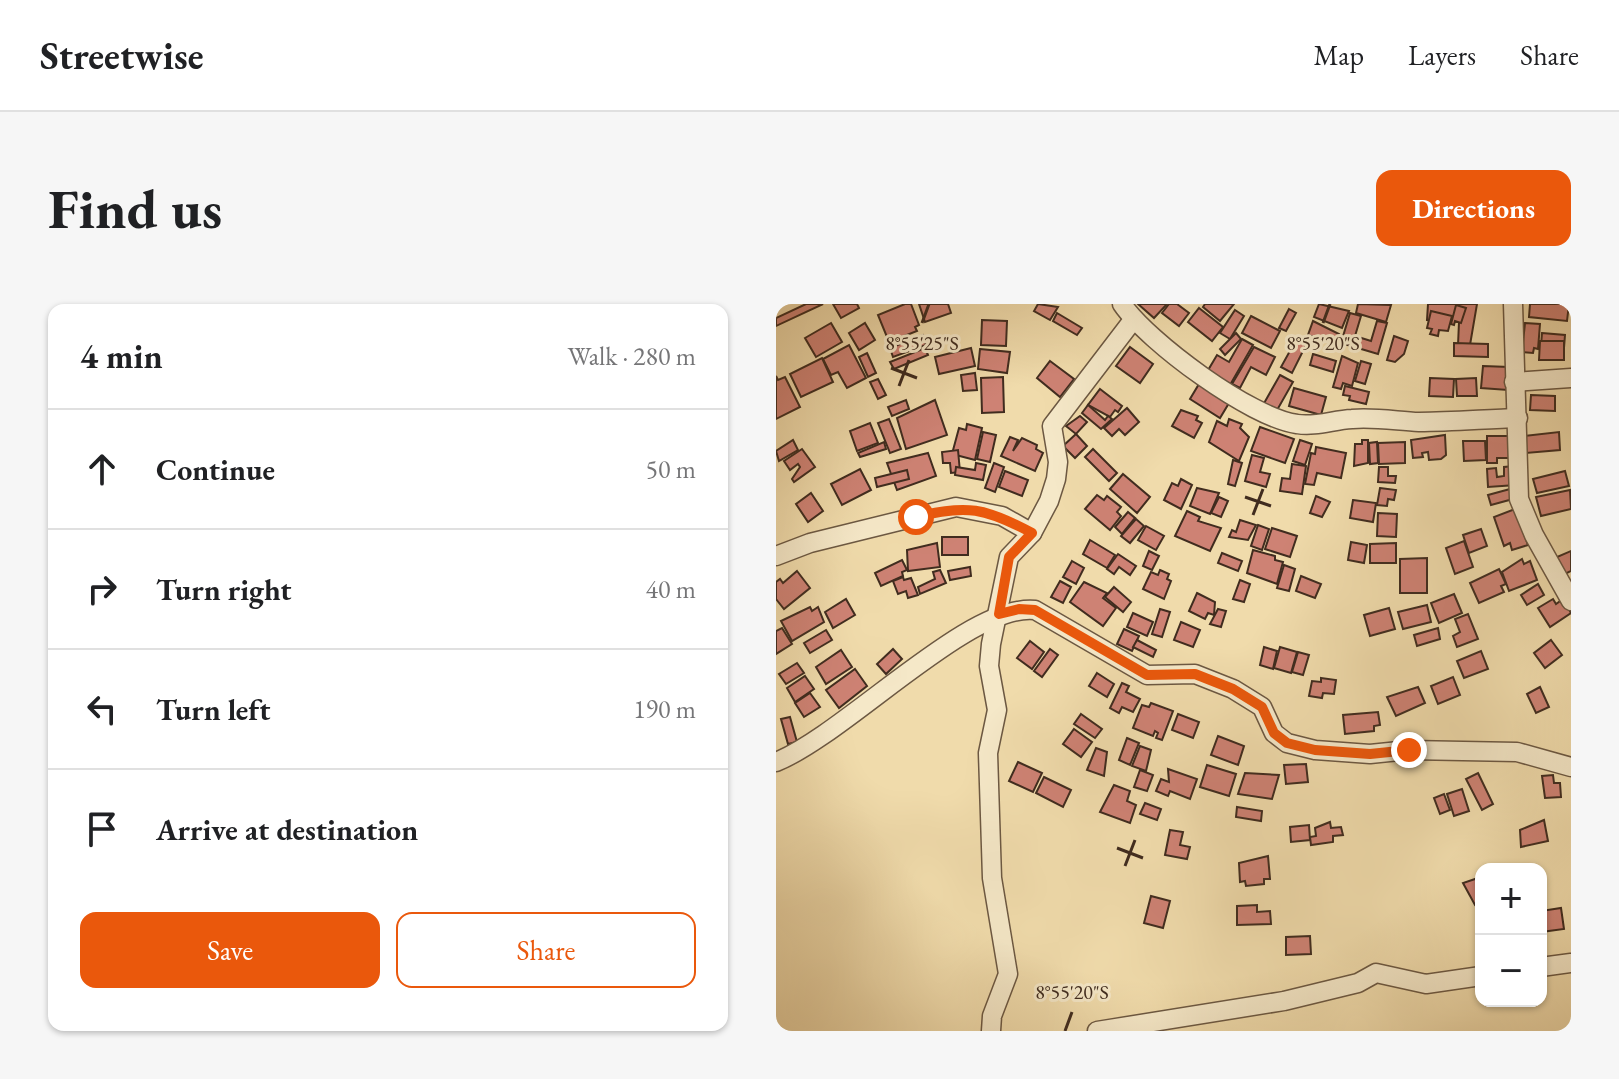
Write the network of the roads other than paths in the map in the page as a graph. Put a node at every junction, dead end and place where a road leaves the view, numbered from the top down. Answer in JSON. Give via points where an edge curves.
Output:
{"nodes":[{"id":1,"x":1122,"y":304,"type":"edge"},
{"id":2,"x":1513,"y":304,"type":"edge"},
{"id":3,"x":1133,"y":320,"type":"junction"},
{"id":4,"x":1571,"y":378,"type":"edge"},
{"id":5,"x":1514,"y":382,"type":"junction"},
{"id":6,"x":1518,"y":418,"type":"junction"},
{"id":7,"x":1032,"y":533,"type":"junction"},
{"id":8,"x":776,"y":556,"type":"edge"},
{"id":9,"x":1571,"y":601,"type":"edge"},
{"id":10,"x":999,"y":614,"type":"junction"},
{"id":11,"x":776,"y":762,"type":"edge"},
{"id":12,"x":1571,"y":767,"type":"edge"},
{"id":13,"x":1571,"y":963,"type":"edge"},
{"id":14,"x":1547,"y":966,"type":"edge"},
{"id":15,"x":1475,"y":977,"type":"edge"},
{"id":16,"x":991,"y":1031,"type":"edge"},
{"id":17,"x":1097,"y":1031,"type":"edge"}],
"edges":[{"from":1,"to":3,"type":"street"},
{"from":2,"to":5,"type":"street"},
{"from":3,"to":6,"type":"street","via":[[1184,364],[1294,424]]},
{"from":3,"to":7,"type":"street","via":[[1052,426],[1056,479]]},
{"from":4,"to":5,"type":"street"},
{"from":5,"to":6,"type":"street"},
{"from":6,"to":9,"type":"street","via":[[1519,499]]},
{"from":7,"to":8,"type":"street","via":[[1002,516],[956,507]]},
{"from":7,"to":10,"type":"street","via":[[1009,557]]},
{"from":10,"to":11,"type":"street","via":[[960,635],[828,735]]},
{"from":10,"to":12,"type":"street","via":[[1035,610],[1147,675],[1195,674],[1233,689],[1262,707],[1274,733],[1287,743],[1370,754],[1517,752]]},
{"from":10,"to":16,"type":"street","via":[[989,666],[997,710],[988,776],[992,878],[1008,974]]},
{"from":13,"to":14,"type":"street"},
{"from":15,"to":17,"type":"street","via":[[1426,984],[1376,973],[1358,983],[1284,1001]]}]}
